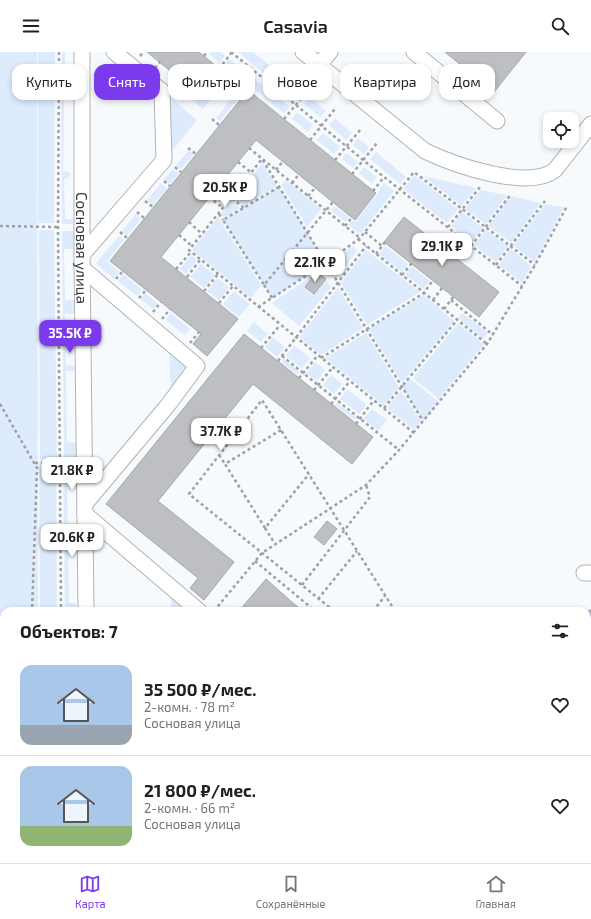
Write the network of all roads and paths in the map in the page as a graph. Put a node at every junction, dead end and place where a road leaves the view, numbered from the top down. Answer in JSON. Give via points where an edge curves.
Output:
{"nodes":[{"id":1,"x":59,"y":52,"type":"edge"},
{"id":2,"x":82,"y":52,"type":"edge"},
{"id":3,"x":114,"y":52,"type":"edge"},
{"id":4,"x":207,"y":52,"type":"edge"},
{"id":5,"x":232,"y":52,"type":"edge"},
{"id":6,"x":302,"y":52,"type":"edge"},
{"id":7,"x":330,"y":52,"type":"edge"},
{"id":8,"x":414,"y":52,"type":"edge"},
{"id":9,"x":204,"y":56,"type":"dead end"},
{"id":10,"x":222,"y":64,"type":"edge"},
{"id":11,"x":318,"y":64,"type":"edge"},
{"id":12,"x":320,"y":64,"type":"edge"},
{"id":13,"x":439,"y":73,"type":"edge"},
{"id":14,"x":332,"y":76,"type":"edge"},
{"id":15,"x":300,"y":100,"type":"edge"},
{"id":16,"x":472,"y":100,"type":"edge"},
{"id":17,"x":296,"y":105,"type":"junction"},
{"id":18,"x":336,"y":109,"type":"dead end"},
{"id":19,"x":212,"y":119,"type":"dead end"},
{"id":20,"x":284,"y":119,"type":"dead end"},
{"id":21,"x":497,"y":121,"type":"dead end"},
{"id":22,"x":591,"y":124,"type":"edge"},
{"id":23,"x":220,"y":125,"type":"dead end"},
{"id":24,"x":321,"y":126,"type":"junction"},
{"id":25,"x":361,"y":129,"type":"dead end"},
{"id":26,"x":310,"y":140,"type":"dead end"},
{"id":27,"x":377,"y":143,"type":"dead end"},
{"id":28,"x":346,"y":147,"type":"junction"},
{"id":29,"x":188,"y":148,"type":"dead end"},
{"id":30,"x":249,"y":148,"type":"dead end"},
{"id":31,"x":196,"y":154,"type":"dead end"},
{"id":32,"x":262,"y":160,"type":"junction"},
{"id":33,"x":335,"y":160,"type":"dead end"},
{"id":34,"x":363,"y":160,"type":"junction"},
{"id":35,"x":283,"y":161,"type":"dead end"},
{"id":36,"x":238,"y":162,"type":"dead end"},
{"id":37,"x":173,"y":166,"type":"dead end"},
{"id":38,"x":276,"y":170,"type":"junction"},
{"id":39,"x":181,"y":172,"type":"dead end"},
{"id":40,"x":252,"y":173,"type":"junction"},
{"id":41,"x":228,"y":174,"type":"dead end"},
{"id":42,"x":299,"y":174,"type":"dead end"},
{"id":43,"x":352,"y":174,"type":"dead end"},
{"id":44,"x":384,"y":177,"type":"junction"},
{"id":45,"x":162,"y":180,"type":"dead end"},
{"id":46,"x":292,"y":183,"type":"junction"},
{"id":47,"x":242,"y":185,"type":"junction"},
{"id":48,"x":170,"y":186,"type":"dead end"},
{"id":49,"x":218,"y":186,"type":"dead end"},
{"id":50,"x":279,"y":186,"type":"junction"},
{"id":51,"x":480,"y":187,"type":"dead end"},
{"id":52,"x":315,"y":188,"type":"dead end"},
{"id":53,"x":399,"y":190,"type":"junction"},
{"id":54,"x":373,"y":191,"type":"dead end"},
{"id":55,"x":511,"y":194,"type":"dead end"},
{"id":56,"x":308,"y":196,"type":"junction"},
{"id":57,"x":210,"y":197,"type":"dead end"},
{"id":58,"x":232,"y":198,"type":"junction"},
{"id":59,"x":144,"y":201,"type":"dead end"},
{"id":60,"x":545,"y":201,"type":"dead end"},
{"id":61,"x":333,"y":202,"type":"dead end"},
{"id":62,"x":568,"y":206,"type":"dead end"},
{"id":63,"x":153,"y":207,"type":"dead end"},
{"id":64,"x":223,"y":208,"type":"junction"},
{"id":65,"x":244,"y":208,"type":"junction"},
{"id":66,"x":462,"y":209,"type":"junction"},
{"id":67,"x":326,"y":210,"type":"junction"},
{"id":68,"x":136,"y":211,"type":"dead end"},
{"id":69,"x":219,"y":214,"type":"junction"},
{"id":70,"x":352,"y":217,"type":"dead end"},
{"id":71,"x":144,"y":218,"type":"dead end"},
{"id":72,"x":223,"y":220,"type":"junction"},
{"id":73,"x":189,"y":222,"type":"dead end"},
{"id":74,"x":0,"y":226,"type":"edge"},
{"id":75,"x":345,"y":226,"type":"junction"},
{"id":76,"x":58,"y":227,"type":"junction"},
{"id":77,"x":448,"y":227,"type":"junction"},
{"id":78,"x":485,"y":227,"type":"junction"},
{"id":79,"x":119,"y":232,"type":"dead end"},
{"id":80,"x":365,"y":232,"type":"junction"},
{"id":81,"x":307,"y":233,"type":"junction"},
{"id":82,"x":202,"y":234,"type":"junction"},
{"id":83,"x":179,"y":235,"type":"dead end"},
{"id":84,"x":127,"y":238,"type":"dead end"},
{"id":85,"x":359,"y":238,"type":"junction"},
{"id":86,"x":385,"y":242,"type":"dead end"},
{"id":87,"x":192,"y":246,"type":"junction"},
{"id":88,"x":366,"y":246,"type":"junction"},
{"id":89,"x":382,"y":246,"type":"junction"},
{"id":90,"x":471,"y":246,"type":"junction"},
{"id":91,"x":510,"y":246,"type":"junction"},
{"id":92,"x":191,"y":252,"type":"junction"},
{"id":93,"x":376,"y":254,"type":"junction"},
{"id":94,"x":200,"y":260,"type":"junction"},
{"id":95,"x":82,"y":262,"type":"junction"},
{"id":96,"x":326,"y":263,"type":"junction"},
{"id":97,"x":412,"y":264,"type":"dead end"},
{"id":98,"x":496,"y":265,"type":"junction"},
{"id":99,"x":535,"y":265,"type":"junction"},
{"id":100,"x":176,"y":269,"type":"dead end"},
{"id":101,"x":123,"y":271,"type":"dead end"},
{"id":102,"x":218,"y":274,"type":"junction"},
{"id":103,"x":402,"y":275,"type":"junction"},
{"id":104,"x":187,"y":278,"type":"dead end"},
{"id":105,"x":433,"y":280,"type":"dead end"},
{"id":106,"x":114,"y":281,"type":"dead end"},
{"id":107,"x":338,"y":283,"type":"junction"},
{"id":108,"x":233,"y":286,"type":"junction"},
{"id":109,"x":264,"y":286,"type":"junction"},
{"id":110,"x":522,"y":286,"type":"junction"},
{"id":111,"x":442,"y":288,"type":"dead end"},
{"id":112,"x":146,"y":290,"type":"dead end"},
{"id":113,"x":204,"y":291,"type":"dead end"},
{"id":114,"x":424,"y":293,"type":"junction"},
{"id":115,"x":454,"y":296,"type":"dead end"},
{"id":116,"x":272,"y":298,"type":"junction"},
{"id":117,"x":137,"y":300,"type":"dead end"},
{"id":118,"x":433,"y":300,"type":"junction"},
{"id":119,"x":451,"y":300,"type":"junction"},
{"id":120,"x":162,"y":302,"type":"dead end"},
{"id":121,"x":219,"y":303,"type":"dead end"},
{"id":122,"x":258,"y":307,"type":"junction"},
{"id":123,"x":170,"y":309,"type":"dead end"},
{"id":124,"x":444,"y":309,"type":"junction"},
{"id":125,"x":153,"y":312,"type":"dead end"},
{"id":126,"x":162,"y":319,"type":"dead end"},
{"id":127,"x":457,"y":320,"type":"junction"},
{"id":128,"x":280,"y":325,"type":"junction"},
{"id":129,"x":366,"y":329,"type":"junction"},
{"id":130,"x":199,"y":332,"type":"dead end"},
{"id":131,"x":493,"y":334,"type":"junction"},
{"id":132,"x":296,"y":338,"type":"junction"},
{"id":133,"x":487,"y":344,"type":"junction"},
{"id":134,"x":261,"y":348,"type":"dead end"},
{"id":135,"x":195,"y":353,"type":"junction"},
{"id":136,"x":318,"y":355,"type":"junction"},
{"id":137,"x":282,"y":356,"type":"junction"},
{"id":138,"x":321,"y":358,"type":"junction"},
{"id":139,"x":278,"y":361,"type":"dead end"},
{"id":140,"x":333,"y":367,"type":"junction"},
{"id":141,"x":304,"y":372,"type":"junction"},
{"id":142,"x":299,"y":378,"type":"dead end"},
{"id":143,"x":350,"y":381,"type":"junction"},
{"id":144,"x":318,"y":385,"type":"junction"},
{"id":145,"x":402,"y":386,"type":"junction"},
{"id":146,"x":314,"y":390,"type":"dead end"},
{"id":147,"x":336,"y":398,"type":"junction"},
{"id":148,"x":374,"y":400,"type":"junction"},
{"id":149,"x":0,"y":404,"type":"edge"},
{"id":150,"x":331,"y":404,"type":"dead end"},
{"id":151,"x":384,"y":408,"type":"junction"},
{"id":152,"x":360,"y":418,"type":"junction"},
{"id":153,"x":423,"y":421,"type":"junction"},
{"id":154,"x":356,"y":424,"type":"dead end"},
{"id":155,"x":281,"y":430,"type":"junction"},
{"id":156,"x":414,"y":433,"type":"junction"},
{"id":157,"x":399,"y":450,"type":"junction"},
{"id":158,"x":219,"y":455,"type":"junction"},
{"id":159,"x":34,"y":463,"type":"junction"},
{"id":160,"x":60,"y":464,"type":"junction"},
{"id":161,"x":225,"y":464,"type":"junction"},
{"id":162,"x":309,"y":474,"type":"junction"},
{"id":163,"x":366,"y":485,"type":"junction"},
{"id":164,"x":330,"y":508,"type":"junction"},
{"id":165,"x":85,"y":509,"type":"junction"},
{"id":166,"x":265,"y":528,"type":"junction"},
{"id":167,"x":344,"y":530,"type":"junction"},
{"id":168,"x":275,"y":544,"type":"junction"},
{"id":169,"x":357,"y":551,"type":"junction"},
{"id":170,"x":262,"y":553,"type":"junction"},
{"id":171,"x":255,"y":561,"type":"junction"},
{"id":172,"x":302,"y":585,"type":"junction"},
{"id":173,"x":385,"y":596,"type":"junction"},
{"id":174,"x":318,"y":599,"type":"junction"},
{"id":175,"x":195,"y":601,"type":"edge"},
{"id":176,"x":32,"y":607,"type":"edge"},
{"id":177,"x":61,"y":607,"type":"edge"},
{"id":178,"x":86,"y":607,"type":"edge"},
{"id":179,"x":217,"y":607,"type":"edge"},
{"id":180,"x":310,"y":607,"type":"edge"},
{"id":181,"x":329,"y":607,"type":"edge"},
{"id":182,"x":376,"y":607,"type":"edge"},
{"id":183,"x":392,"y":607,"type":"edge"}],
"edges":[{"from":1,"to":76,"type":"path"},
{"from":2,"to":95,"type":"street","name":"Сосновая улица"},
{"from":3,"to":95,"type":"street","via":[[162,91],[164,160]]},
{"from":4,"to":9,"type":"path"},
{"from":5,"to":10,"type":"path"},
{"from":5,"to":17,"type":"path"},
{"from":6,"to":11,"type":"street"},
{"from":7,"to":12,"type":"street"},
{"from":8,"to":13,"type":"street"},
{"from":14,"to":22,"type":"street","via":[[425,151],[449,163],[479,171],[524,178],[548,175],[555,170]]},
{"from":15,"to":17,"type":"path"},
{"from":16,"to":21,"type":"street"},
{"from":17,"to":20,"type":"path"},
{"from":17,"to":24,"type":"path"},
{"from":18,"to":24,"type":"path"},
{"from":19,"to":23,"type":"path"},
{"from":24,"to":26,"type":"path"},
{"from":24,"to":28,"type":"path"},
{"from":25,"to":28,"type":"path"},
{"from":27,"to":34,"type":"path"},
{"from":28,"to":33,"type":"path"},
{"from":28,"to":34,"type":"path"},
{"from":29,"to":31,"type":"path"},
{"from":30,"to":32,"type":"path"},
{"from":32,"to":38,"type":"path"},
{"from":32,"to":40,"type":"path"},
{"from":32,"to":50,"type":"path"},
{"from":34,"to":43,"type":"path"},
{"from":34,"to":44,"type":"path"},
{"from":35,"to":38,"type":"path"},
{"from":36,"to":40,"type":"path"},
{"from":37,"to":39,"type":"path"},
{"from":38,"to":46,"type":"path"},
{"from":40,"to":47,"type":"path"},
{"from":41,"to":47,"type":"path"},
{"from":42,"to":46,"type":"path"},
{"from":44,"to":53,"type":"path"},
{"from":44,"to":54,"type":"path"},
{"from":45,"to":48,"type":"path"},
{"from":46,"to":56,"type":"path"},
{"from":47,"to":58,"type":"path"},
{"from":49,"to":58,"type":"path"},
{"from":50,"to":65,"type":"path"},
{"from":50,"to":81,"type":"path"},
{"from":51,"to":66,"type":"path"},
{"from":52,"to":56,"type":"path"},
{"from":53,"to":66,"type":"path","via":[[414,172]]},
{"from":53,"to":77,"type":"path"},
{"from":53,"to":80,"type":"path"},
{"from":55,"to":78,"type":"path"},
{"from":56,"to":67,"type":"path"},
{"from":57,"to":64,"type":"path"},
{"from":58,"to":64,"type":"path"},
{"from":58,"to":65,"type":"path"},
{"from":59,"to":63,"type":"path"},
{"from":60,"to":91,"type":"path"},
{"from":61,"to":67,"type":"path"},
{"from":62,"to":99,"type":"path"},
{"from":64,"to":69,"type":"path"},
{"from":65,"to":72,"type":"path"},
{"from":66,"to":77,"type":"path"},
{"from":66,"to":78,"type":"path"},
{"from":67,"to":75,"type":"path"},
{"from":67,"to":81,"type":"path"},
{"from":68,"to":71,"type":"path"},
{"from":69,"to":72,"type":"path"},
{"from":69,"to":82,"type":"path"},
{"from":70,"to":75,"type":"path"},
{"from":72,"to":109,"type":"path"},
{"from":73,"to":82,"type":"path"},
{"from":74,"to":76,"type":"path"},
{"from":75,"to":85,"type":"path"},
{"from":76,"to":160,"type":"path"},
{"from":77,"to":90,"type":"path"},
{"from":78,"to":90,"type":"path"},
{"from":78,"to":91,"type":"path"},
{"from":79,"to":84,"type":"path"},
{"from":80,"to":85,"type":"path"},
{"from":80,"to":89,"type":"path"},
{"from":81,"to":96,"type":"path"},
{"from":81,"to":109,"type":"path"},
{"from":82,"to":87,"type":"path"},
{"from":83,"to":87,"type":"path"},
{"from":85,"to":88,"type":"path"},
{"from":85,"to":96,"type":"path"},
{"from":86,"to":89,"type":"path"},
{"from":87,"to":92,"type":"path","via":[[189,250]]},
{"from":88,"to":93,"type":"path"},
{"from":88,"to":107,"type":"path"},
{"from":89,"to":93,"type":"path"},
{"from":90,"to":98,"type":"path"},
{"from":91,"to":98,"type":"path"},
{"from":91,"to":99,"type":"path"},
{"from":92,"to":94,"type":"path"},
{"from":92,"to":100,"type":"path"},
{"from":93,"to":103,"type":"path"},
{"from":94,"to":102,"type":"path"},
{"from":94,"to":104,"type":"path"},
{"from":95,"to":135,"type":"street"},
{"from":95,"to":165,"type":"street","name":"Сосновая улица"},
{"from":96,"to":107,"type":"path"},
{"from":96,"to":116,"type":"path"},
{"from":97,"to":103,"type":"path"},
{"from":98,"to":110,"type":"path"},
{"from":99,"to":110,"type":"path"},
{"from":101,"to":106,"type":"path"},
{"from":102,"to":108,"type":"path"},
{"from":102,"to":113,"type":"path"},
{"from":103,"to":114,"type":"path"},
{"from":105,"to":114,"type":"path"},
{"from":107,"to":129,"type":"path"},
{"from":107,"to":132,"type":"path"},
{"from":108,"to":121,"type":"path"},
{"from":108,"to":122,"type":"path"},
{"from":109,"to":116,"type":"path"},
{"from":110,"to":131,"type":"path"},
{"from":111,"to":118,"type":"path"},
{"from":112,"to":117,"type":"path"},
{"from":114,"to":118,"type":"path"},
{"from":114,"to":129,"type":"path"},
{"from":115,"to":119,"type":"path"},
{"from":116,"to":122,"type":"path"},
{"from":118,"to":124,"type":"path"},
{"from":119,"to":124,"type":"path"},
{"from":119,"to":131,"type":"path"},
{"from":120,"to":125,"type":"path"},
{"from":122,"to":128,"type":"path"},
{"from":123,"to":126,"type":"path"},
{"from":124,"to":127,"type":"path"},
{"from":127,"to":133,"type":"path"},
{"from":127,"to":145,"type":"path"},
{"from":128,"to":132,"type":"path"},
{"from":128,"to":134,"type":"path"},
{"from":129,"to":138,"type":"path"},
{"from":129,"to":145,"type":"path"},
{"from":130,"to":135,"type":"path"},
{"from":131,"to":133,"type":"path"},
{"from":132,"to":136,"type":"path"},
{"from":132,"to":137,"type":"path"},
{"from":133,"to":153,"type":"path"},
{"from":135,"to":165,"type":"street","via":[[196,370]]},
{"from":136,"to":138,"type":"path"},
{"from":136,"to":141,"type":"path"},
{"from":137,"to":139,"type":"path"},
{"from":137,"to":141,"type":"path"},
{"from":138,"to":140,"type":"path"},
{"from":140,"to":143,"type":"path"},
{"from":140,"to":144,"type":"path"},
{"from":141,"to":142,"type":"path"},
{"from":141,"to":144,"type":"path"},
{"from":143,"to":147,"type":"path"},
{"from":143,"to":148,"type":"path"},
{"from":144,"to":146,"type":"path"},
{"from":144,"to":147,"type":"path"},
{"from":145,"to":151,"type":"path"},
{"from":145,"to":153,"type":"path"},
{"from":147,"to":150,"type":"path"},
{"from":147,"to":152,"type":"path"},
{"from":148,"to":151,"type":"path"},
{"from":148,"to":152,"type":"path"},
{"from":149,"to":159,"type":"path"},
{"from":151,"to":156,"type":"path"},
{"from":152,"to":154,"type":"path"},
{"from":152,"to":157,"type":"path"},
{"from":153,"to":156,"type":"path"},
{"from":155,"to":158,"type":"path","via":[[262,400]]},
{"from":155,"to":161,"type":"path"},
{"from":155,"to":162,"type":"path"},
{"from":156,"to":157,"type":"path"},
{"from":157,"to":163,"type":"path"},
{"from":158,"to":161,"type":"path"},
{"from":158,"to":170,"type":"path","via":[[189,494]]},
{"from":159,"to":160,"type":"path"},
{"from":159,"to":176,"type":"path","via":[[37,468]]},
{"from":160,"to":177,"type":"path"},
{"from":161,"to":166,"type":"path"},
{"from":162,"to":164,"type":"path"},
{"from":162,"to":166,"type":"path"},
{"from":163,"to":164,"type":"path"},
{"from":163,"to":167,"type":"path","via":[[370,497]]},
{"from":164,"to":167,"type":"path"},
{"from":164,"to":168,"type":"path"},
{"from":165,"to":175,"type":"street"},
{"from":165,"to":178,"type":"street","name":"Сосновая улица"},
{"from":166,"to":168,"type":"path"},
{"from":167,"to":169,"type":"path"},
{"from":167,"to":172,"type":"path"},
{"from":168,"to":170,"type":"path"},
{"from":169,"to":173,"type":"path"},
{"from":169,"to":174,"type":"path"},
{"from":170,"to":171,"type":"path"},
{"from":170,"to":172,"type":"path"},
{"from":171,"to":179,"type":"path"},
{"from":171,"to":180,"type":"path"},
{"from":172,"to":174,"type":"path"},
{"from":173,"to":182,"type":"path"},
{"from":173,"to":183,"type":"path"},
{"from":174,"to":181,"type":"path"}]}
